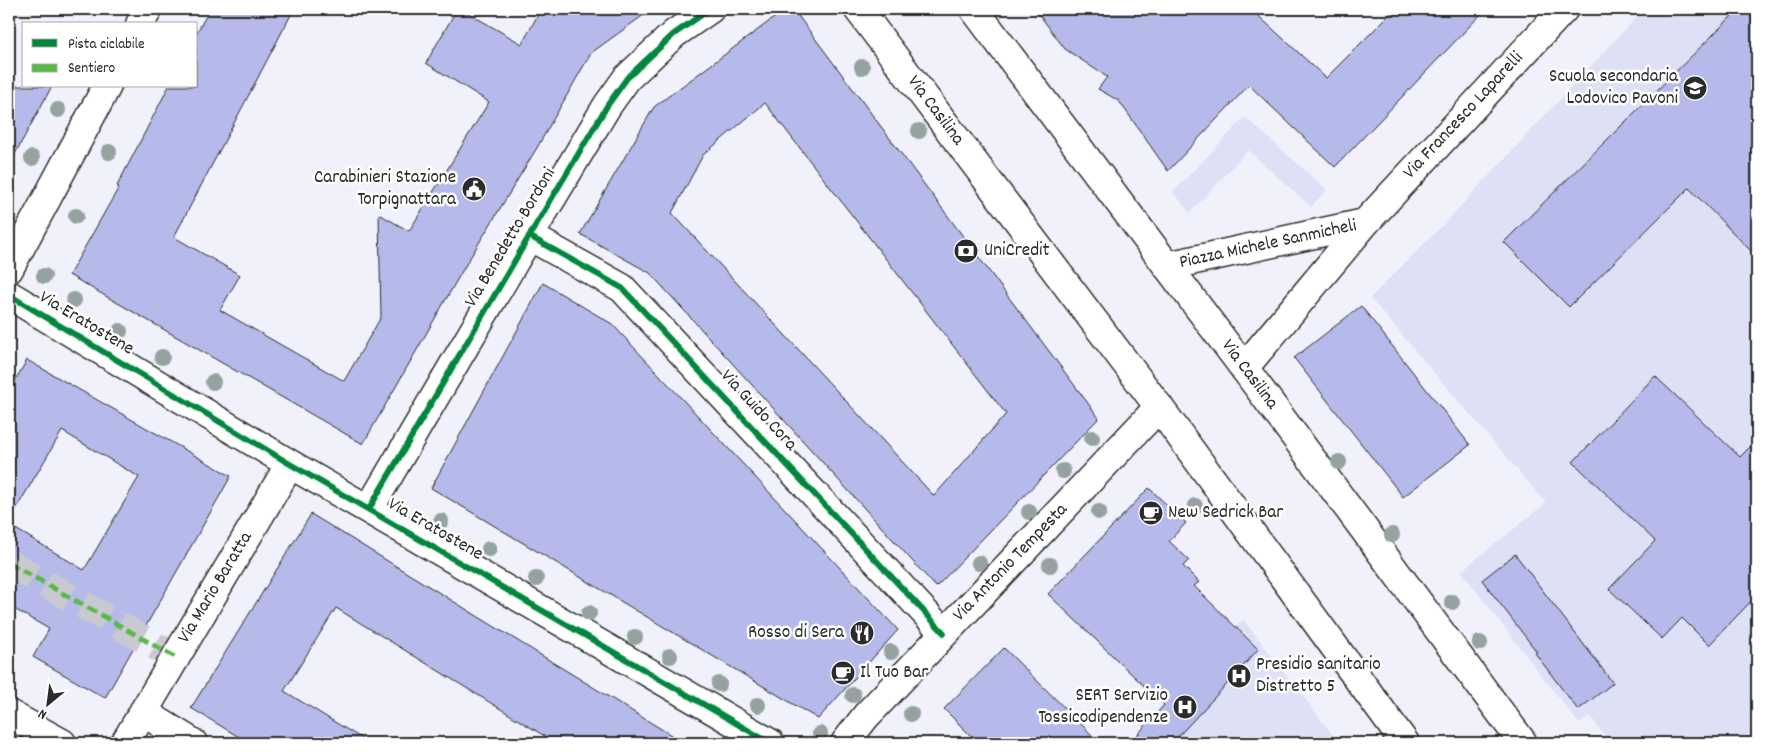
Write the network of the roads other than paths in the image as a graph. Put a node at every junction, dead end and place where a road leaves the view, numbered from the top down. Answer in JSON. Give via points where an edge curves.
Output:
{"nodes":[{"id":1,"x":148,"y":9,"type":"edge"},
{"id":2,"x":710,"y":9,"type":"edge"},
{"id":3,"x":858,"y":9,"type":"edge"},
{"id":4,"x":974,"y":9,"type":"edge"},
{"id":5,"x":1564,"y":9,"type":"edge"},
{"id":6,"x":141,"y":22,"type":"edge"},
{"id":7,"x":106,"y":88,"type":"edge"},
{"id":8,"x":1365,"y":223,"type":"junction"},
{"id":9,"x":529,"y":236,"type":"junction"},
{"id":10,"x":1167,"y":266,"type":"junction"},
{"id":11,"x":9,"y":269,"type":"edge"},
{"id":12,"x":9,"y":295,"type":"edge"},
{"id":13,"x":1244,"y":368,"type":"junction"},
{"id":14,"x":1159,"y":407,"type":"junction"},
{"id":15,"x":290,"y":464,"type":"junction"},
{"id":16,"x":369,"y":510,"type":"junction"},
{"id":17,"x":944,"y":633,"type":"junction"},
{"id":18,"x":142,"y":712,"type":"junction"},
{"id":19,"x":9,"y":714,"type":"edge"},
{"id":20,"x":62,"y":743,"type":"edge"},
{"id":21,"x":125,"y":743,"type":"edge"},
{"id":22,"x":193,"y":743,"type":"edge"},
{"id":23,"x":770,"y":743,"type":"edge"},
{"id":24,"x":845,"y":743,"type":"edge"},
{"id":25,"x":1405,"y":743,"type":"edge"},
{"id":26,"x":1523,"y":743,"type":"edge"}],
"edges":[{"from":1,"to":6,"type":"street"},
{"from":2,"to":9,"type":"street","name":"Via Benedetto Bordoni","via":[[674,34],[627,78]]},
{"from":3,"to":14,"type":"street","name":"Via Casilina"},
{"from":4,"to":10,"type":"street","name":"Via Casilina"},
{"from":5,"to":8,"type":"street","name":"Via Francesco Laparelli"},
{"from":7,"to":11,"type":"street"},
{"from":8,"to":10,"type":"street","name":"Piazza Michele Sanmicheli"},
{"from":8,"to":13,"type":"street","name":"Piazza Michele Sanmicheli"},
{"from":9,"to":16,"type":"street","name":"Via Benedetto Bordoni"},
{"from":9,"to":17,"type":"street","name":"Via Guido Cora","via":[[622,288]]},
{"from":10,"to":13,"type":"street","name":"Via Casilina"},
{"from":12,"to":15,"type":"street","name":"Via Eratostene"},
{"from":13,"to":26,"type":"street","name":"Via Casilina"},
{"from":14,"to":17,"type":"street","name":"Via Antonio Tempesta"},
{"from":14,"to":25,"type":"street","name":"Via Casilina"},
{"from":15,"to":16,"type":"street","name":"Via Eratostene"},
{"from":15,"to":18,"type":"street","name":"Via Mario Baratta"},
{"from":16,"to":23,"type":"street","name":"Via Eratostene"},
{"from":17,"to":24,"type":"street","name":"Via Antonio Tempesta"},
{"from":18,"to":21,"type":"street","name":"Via Mario Baratta"},
{"from":18,"to":22,"type":"street"},
{"from":19,"to":20,"type":"street"}]}
